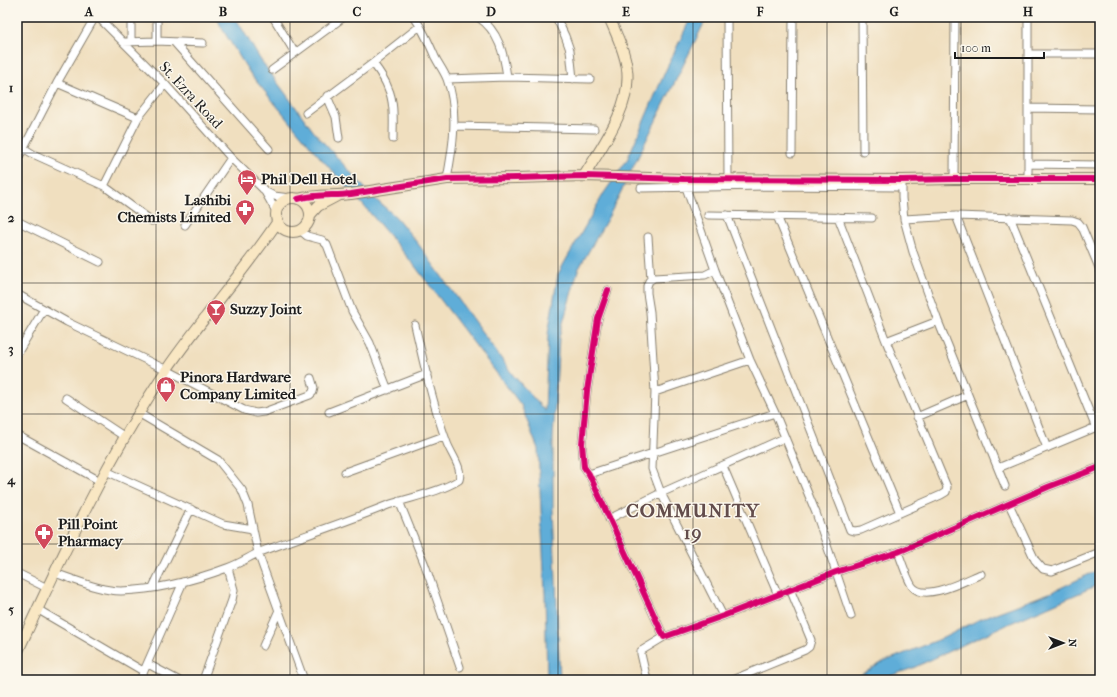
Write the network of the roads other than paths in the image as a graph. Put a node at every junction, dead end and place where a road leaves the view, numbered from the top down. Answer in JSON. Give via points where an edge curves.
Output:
{"nodes":[{"id":1,"x":95,"y":17,"type":"edge"},
{"id":2,"x":98,"y":17,"type":"edge"},
{"id":3,"x":131,"y":17,"type":"edge"},
{"id":4,"x":157,"y":17,"type":"edge"},
{"id":5,"x":273,"y":17,"type":"edge"},
{"id":6,"x":478,"y":17,"type":"edge"},
{"id":7,"x":556,"y":17,"type":"edge"},
{"id":8,"x":609,"y":17,"type":"edge"},
{"id":9,"x":727,"y":17,"type":"edge"},
{"id":10,"x":793,"y":17,"type":"edge"},
{"id":11,"x":862,"y":17,"type":"edge"},
{"id":12,"x":955,"y":17,"type":"edge"},
{"id":13,"x":1028,"y":17,"type":"edge"},
{"id":14,"x":339,"y":18,"type":"edge"},
{"id":15,"x":416,"y":18,"type":"edge"},
{"id":16,"x":420,"y":26,"type":"junction"},
{"id":17,"x":131,"y":41,"type":"junction"},
{"id":18,"x":157,"y":41,"type":"junction"},
{"id":19,"x":123,"y":42,"type":"junction"},
{"id":20,"x":174,"y":42,"type":"junction"},
{"id":21,"x":203,"y":43,"type":"dead end"},
{"id":22,"x":295,"y":53,"type":"junction"},
{"id":23,"x":1028,"y":54,"type":"junction"},
{"id":24,"x":1100,"y":54,"type":"edge"},
{"id":25,"x":373,"y":63,"type":"junction"},
{"id":26,"x":272,"y":70,"type":"dead end"},
{"id":27,"x":507,"y":77,"type":"junction"},
{"id":28,"x":447,"y":78,"type":"junction"},
{"id":29,"x":573,"y":79,"type":"junction"},
{"id":30,"x":590,"y":79,"type":"dead end"},
{"id":31,"x":57,"y":83,"type":"junction"},
{"id":32,"x":165,"y":84,"type":"junction"},
{"id":33,"x":327,"y":96,"type":"junction"},
{"id":34,"x":1028,"y":108,"type":"junction"},
{"id":35,"x":1100,"y":109,"type":"edge"},
{"id":36,"x":306,"y":113,"type":"dead end"},
{"id":37,"x":138,"y":118,"type":"junction"},
{"id":38,"x":454,"y":126,"type":"junction"},
{"id":39,"x":594,"y":129,"type":"dead end"},
{"id":40,"x":339,"y":138,"type":"dead end"},
{"id":41,"x":393,"y":139,"type":"dead end"},
{"id":42,"x":20,"y":146,"type":"edge"},
{"id":43,"x":268,"y":149,"type":"dead end"},
{"id":44,"x":863,"y":151,"type":"dead end"},
{"id":45,"x":792,"y":153,"type":"dead end"},
{"id":46,"x":232,"y":158,"type":"junction"},
{"id":47,"x":17,"y":161,"type":"edge"},
{"id":48,"x":1028,"y":164,"type":"junction"},
{"id":49,"x":1100,"y":165,"type":"edge"},
{"id":50,"x":584,"y":176,"type":"junction"},
{"id":51,"x":447,"y":179,"type":"junction"},
{"id":52,"x":728,"y":179,"type":"junction"},
{"id":53,"x":954,"y":179,"type":"junction"},
{"id":54,"x":1028,"y":179,"type":"junction"},
{"id":55,"x":1100,"y":179,"type":"edge"},
{"id":56,"x":685,"y":183,"type":"junction"},
{"id":57,"x":902,"y":184,"type":"junction"},
{"id":58,"x":104,"y":186,"type":"junction"},
{"id":59,"x":641,"y":188,"type":"dead end"},
{"id":60,"x":264,"y":190,"type":"junction"},
{"id":61,"x":338,"y":196,"type":"junction"},
{"id":62,"x":294,"y":198,"type":"junction"},
{"id":63,"x":708,"y":214,"type":"dead end"},
{"id":64,"x":310,"y":215,"type":"junction"},
{"id":65,"x":727,"y":215,"type":"junction"},
{"id":66,"x":777,"y":216,"type":"junction"},
{"id":67,"x":956,"y":216,"type":"junction"},
{"id":68,"x":277,"y":217,"type":"junction"},
{"id":69,"x":838,"y":217,"type":"junction"},
{"id":70,"x":1010,"y":217,"type":"junction"},
{"id":71,"x":872,"y":218,"type":"dead end"},
{"id":72,"x":904,"y":219,"type":"junction"},
{"id":73,"x":17,"y":221,"type":"edge"},
{"id":74,"x":152,"y":221,"type":"dead end"},
{"id":75,"x":185,"y":225,"type":"dead end"},
{"id":76,"x":300,"y":230,"type":"junction"},
{"id":77,"x":288,"y":231,"type":"junction"},
{"id":78,"x":648,"y":237,"type":"dead end"},
{"id":79,"x":266,"y":239,"type":"junction"},
{"id":80,"x":100,"y":262,"type":"dead end"},
{"id":81,"x":715,"y":270,"type":"junction"},
{"id":82,"x":1100,"y":270,"type":"edge"},
{"id":83,"x":651,"y":279,"type":"junction"},
{"id":84,"x":608,"y":290,"type":"dead end"},
{"id":85,"x":17,"y":294,"type":"edge"},
{"id":86,"x":44,"y":309,"type":"junction"},
{"id":87,"x":938,"y":321,"type":"junction"},
{"id":88,"x":415,"y":325,"type":"dead end"},
{"id":89,"x":886,"y":341,"type":"junction"},
{"id":90,"x":17,"y":354,"type":"edge"},
{"id":91,"x":750,"y":360,"type":"junction"},
{"id":92,"x":167,"y":370,"type":"junction"},
{"id":93,"x":427,"y":374,"type":"junction"},
{"id":94,"x":311,"y":378,"type":"dead end"},
{"id":95,"x":388,"y":390,"type":"junction"},
{"id":96,"x":655,"y":392,"type":"junction"},
{"id":97,"x":968,"y":395,"type":"junction"},
{"id":98,"x":66,"y":398,"type":"dead end"},
{"id":99,"x":329,"y":412,"type":"dead end"},
{"id":100,"x":775,"y":413,"type":"junction"},
{"id":101,"x":140,"y":414,"type":"junction"},
{"id":102,"x":917,"y":416,"type":"junction"},
{"id":103,"x":1098,"y":427,"type":"edge"},
{"id":104,"x":17,"y":435,"type":"edge"},
{"id":105,"x":444,"y":436,"type":"junction"},
{"id":106,"x":125,"y":437,"type":"junction"},
{"id":107,"x":784,"y":438,"type":"junction"},
{"id":108,"x":1047,"y":448,"type":"junction"},
{"id":109,"x":653,"y":453,"type":"junction"},
{"id":110,"x":723,"y":466,"type":"junction"},
{"id":111,"x":1100,"y":467,"type":"edge"},
{"id":112,"x":998,"y":468,"type":"junction"},
{"id":113,"x":106,"y":470,"type":"junction"},
{"id":114,"x":345,"y":472,"type":"dead end"},
{"id":115,"x":589,"y":474,"type":"junction"},
{"id":116,"x":100,"y":481,"type":"junction"},
{"id":117,"x":1005,"y":486,"type":"dead end"},
{"id":118,"x":661,"y":493,"type":"junction"},
{"id":119,"x":399,"y":501,"type":"junction"},
{"id":120,"x":1009,"y":504,"type":"junction"},
{"id":121,"x":191,"y":510,"type":"junction"},
{"id":122,"x":900,"y":513,"type":"junction"},
{"id":123,"x":609,"y":519,"type":"junction"},
{"id":124,"x":253,"y":529,"type":"junction"},
{"id":125,"x":898,"y":552,"type":"junction"},
{"id":126,"x":1100,"y":552,"type":"edge"},
{"id":127,"x":258,"y":553,"type":"junction"},
{"id":128,"x":228,"y":568,"type":"junction"},
{"id":129,"x":836,"y":572,"type":"junction"},
{"id":130,"x":17,"y":573,"type":"edge"},
{"id":131,"x":54,"y":573,"type":"junction"},
{"id":132,"x":980,"y":574,"type":"dead end"},
{"id":133,"x":182,"y":582,"type":"junction"},
{"id":134,"x":153,"y":587,"type":"junction"},
{"id":135,"x":47,"y":588,"type":"junction"},
{"id":136,"x":790,"y":589,"type":"junction"},
{"id":137,"x":778,"y":595,"type":"junction"},
{"id":138,"x":37,"y":609,"type":"junction"},
{"id":139,"x":279,"y":610,"type":"junction"},
{"id":140,"x":723,"y":616,"type":"junction"},
{"id":141,"x":851,"y":616,"type":"dead end"},
{"id":142,"x":664,"y":637,"type":"junction"},
{"id":143,"x":263,"y":646,"type":"dead end"},
{"id":144,"x":17,"y":653,"type":"edge"},
{"id":145,"x":148,"y":664,"type":"junction"},
{"id":146,"x":460,"y":668,"type":"dead end"},
{"id":147,"x":143,"y":671,"type":"junction"},
{"id":148,"x":140,"y":680,"type":"edge"},
{"id":149,"x":178,"y":680,"type":"edge"},
{"id":150,"x":203,"y":680,"type":"edge"},
{"id":151,"x":304,"y":680,"type":"edge"},
{"id":152,"x":647,"y":680,"type":"edge"},
{"id":153,"x":732,"y":680,"type":"edge"}],
"edges":[{"from":1,"to":31,"type":"street"},
{"from":2,"to":19,"type":"street","name":"St. Ezra Road"},
{"from":3,"to":17,"type":"street"},
{"from":4,"to":18,"type":"street"},
{"from":5,"to":22,"type":"street"},
{"from":6,"to":27,"type":"street","via":[[489,27],[500,44]]},
{"from":7,"to":29,"type":"street","via":[[570,50]]},
{"from":8,"to":50,"type":"street","via":[[624,56],[627,89],[613,127]]},
{"from":9,"to":52,"type":"street"},
{"from":10,"to":45,"type":"street"},
{"from":11,"to":44,"type":"street"},
{"from":12,"to":53,"type":"street"},
{"from":13,"to":23,"type":"street"},
{"from":14,"to":22,"type":"street"},
{"from":15,"to":16,"type":"street"},
{"from":16,"to":25,"type":"street"},
{"from":16,"to":28,"type":"street"},
{"from":17,"to":18,"type":"street"},
{"from":17,"to":19,"type":"street"},
{"from":18,"to":20,"type":"street"},
{"from":19,"to":32,"type":"street","name":"St. Ezra Road"},
{"from":20,"to":21,"type":"street"},
{"from":20,"to":43,"type":"street"},
{"from":22,"to":26,"type":"street"},
{"from":23,"to":24,"type":"street"},
{"from":23,"to":34,"type":"street"},
{"from":25,"to":33,"type":"street"},
{"from":25,"to":41,"type":"street","via":[[389,88]]},
{"from":27,"to":28,"type":"street"},
{"from":27,"to":29,"type":"street"},
{"from":28,"to":38,"type":"street"},
{"from":29,"to":30,"type":"street"},
{"from":31,"to":37,"type":"street"},
{"from":31,"to":42,"type":"street"},
{"from":32,"to":37,"type":"street"},
{"from":32,"to":46,"type":"street","name":"St. Ezra Road"},
{"from":33,"to":36,"type":"street"},
{"from":33,"to":40,"type":"street","via":[[336,118]]},
{"from":34,"to":35,"type":"street"},
{"from":34,"to":48,"type":"street"},
{"from":37,"to":58,"type":"street"},
{"from":38,"to":39,"type":"street"},
{"from":38,"to":51,"type":"street"},
{"from":42,"to":47,"type":"street"},
{"from":42,"to":58,"type":"street"},
{"from":46,"to":60,"type":"street","name":"St. Ezra Road"},
{"from":46,"to":75,"type":"street"},
{"from":48,"to":49,"type":"street"},
{"from":48,"to":54,"type":"street"},
{"from":50,"to":51,"type":"street"},
{"from":50,"to":56,"type":"street"},
{"from":51,"to":61,"type":"street"},
{"from":52,"to":56,"type":"street"},
{"from":52,"to":57,"type":"street"},
{"from":53,"to":54,"type":"street"},
{"from":53,"to":57,"type":"street"},
{"from":54,"to":55,"type":"street"},
{"from":56,"to":57,"type":"street","via":[[767,186]]},
{"from":56,"to":59,"type":"street"},
{"from":56,"to":81,"type":"street"},
{"from":57,"to":72,"type":"street"},
{"from":58,"to":74,"type":"street"},
{"from":60,"to":62,"type":"street","via":[[274,196]]},
{"from":60,"to":68,"type":"street"},
{"from":61,"to":62,"type":"street"},
{"from":61,"to":64,"type":"street","via":[[318,206]]},
{"from":62,"to":64,"type":"street","via":[[307,205]]},
{"from":62,"to":68,"type":"street","via":[[281,203]]},
{"from":63,"to":65,"type":"street"},
{"from":64,"to":76,"type":"street","via":[[309,221]]},
{"from":65,"to":66,"type":"street"},
{"from":65,"to":122,"type":"street","via":[[850,530],[861,530]]},
{"from":66,"to":69,"type":"street"},
{"from":66,"to":122,"type":"street"},
{"from":67,"to":70,"type":"street"},
{"from":67,"to":72,"type":"street"},
{"from":67,"to":108,"type":"street"},
{"from":68,"to":77,"type":"street","via":[[282,227]]},
{"from":68,"to":79,"type":"street"},
{"from":69,"to":71,"type":"street"},
{"from":69,"to":89,"type":"street"},
{"from":70,"to":82,"type":"street","via":[[1078,222]]},
{"from":70,"to":103,"type":"street"},
{"from":72,"to":87,"type":"street"},
{"from":73,"to":80,"type":"street"},
{"from":76,"to":77,"type":"street"},
{"from":76,"to":95,"type":"street","via":[[310,238],[322,240],[327,245],[352,311],[370,343]]},
{"from":77,"to":79,"type":"street"},
{"from":78,"to":83,"type":"street"},
{"from":79,"to":92,"type":"street"},
{"from":81,"to":83,"type":"street","via":[[705,275]]},
{"from":81,"to":91,"type":"street"},
{"from":83,"to":96,"type":"street","via":[[647,286],[647,294]]},
{"from":84,"to":115,"type":"street","via":[[598,319],[587,391],[582,444],[584,467]]},
{"from":85,"to":86,"type":"street"},
{"from":86,"to":90,"type":"street"},
{"from":86,"to":92,"type":"street"},
{"from":87,"to":89,"type":"street"},
{"from":87,"to":97,"type":"street"},
{"from":88,"to":93,"type":"street"},
{"from":89,"to":102,"type":"street"},
{"from":91,"to":96,"type":"street"},
{"from":91,"to":100,"type":"street"},
{"from":92,"to":94,"type":"street","via":[[244,410],[256,413],[310,395],[314,388]]},
{"from":92,"to":101,"type":"street"},
{"from":93,"to":95,"type":"street"},
{"from":93,"to":105,"type":"street"},
{"from":95,"to":99,"type":"street"},
{"from":96,"to":109,"type":"street"},
{"from":97,"to":102,"type":"street"},
{"from":97,"to":112,"type":"street"},
{"from":98,"to":106,"type":"street"},
{"from":100,"to":107,"type":"street"},
{"from":100,"to":109,"type":"street"},
{"from":101,"to":106,"type":"street"},
{"from":101,"to":124,"type":"street","via":[[218,460],[242,490]]},
{"from":102,"to":122,"type":"street","via":[[947,487],[946,492]]},
{"from":103,"to":108,"type":"street"},
{"from":104,"to":116,"type":"street"},
{"from":105,"to":114,"type":"street"},
{"from":105,"to":119,"type":"street","via":[[460,470],[459,480],[449,486]]},
{"from":106,"to":113,"type":"street"},
{"from":107,"to":110,"type":"street"},
{"from":107,"to":129,"type":"street","via":[[816,513]]},
{"from":108,"to":112,"type":"street"},
{"from":109,"to":115,"type":"street"},
{"from":109,"to":118,"type":"street","via":[[652,469]]},
{"from":110,"to":118,"type":"street"},
{"from":110,"to":137,"type":"street"},
{"from":111,"to":120,"type":"street"},
{"from":112,"to":117,"type":"street"},
{"from":113,"to":116,"type":"street"},
{"from":113,"to":121,"type":"street"},
{"from":115,"to":123,"type":"street"},
{"from":116,"to":131,"type":"street"},
{"from":118,"to":123,"type":"street"},
{"from":118,"to":140,"type":"street"},
{"from":119,"to":127,"type":"street"},
{"from":119,"to":146,"type":"street","via":[[425,565]]},
{"from":120,"to":125,"type":"street"},
{"from":120,"to":126,"type":"street","via":[[1035,560],[1043,569],[1052,571]]},
{"from":121,"to":124,"type":"street","via":[[223,524]]},
{"from":121,"to":134,"type":"street"},
{"from":123,"to":142,"type":"street"},
{"from":124,"to":127,"type":"street"},
{"from":125,"to":129,"type":"street"},
{"from":125,"to":132,"type":"street","via":[[912,586],[918,592],[937,591]]},
{"from":127,"to":128,"type":"street"},
{"from":127,"to":139,"type":"street"},
{"from":128,"to":133,"type":"street"},
{"from":128,"to":150,"type":"street","via":[[234,590],[232,600]]},
{"from":129,"to":136,"type":"street"},
{"from":129,"to":141,"type":"street"},
{"from":130,"to":135,"type":"street"},
{"from":131,"to":134,"type":"street","via":[[111,590]]},
{"from":131,"to":135,"type":"street"},
{"from":133,"to":134,"type":"street"},
{"from":133,"to":145,"type":"street"},
{"from":135,"to":138,"type":"street"},
{"from":136,"to":137,"type":"street"},
{"from":136,"to":153,"type":"street","via":[[811,640],[809,647]]},
{"from":137,"to":140,"type":"street"},
{"from":138,"to":144,"type":"street"},
{"from":138,"to":147,"type":"street"},
{"from":139,"to":143,"type":"street"},
{"from":139,"to":151,"type":"street"},
{"from":140,"to":142,"type":"street"},
{"from":142,"to":152,"type":"street","via":[[641,651]]},
{"from":145,"to":147,"type":"street"},
{"from":145,"to":149,"type":"street"},
{"from":147,"to":148,"type":"street"}]}
